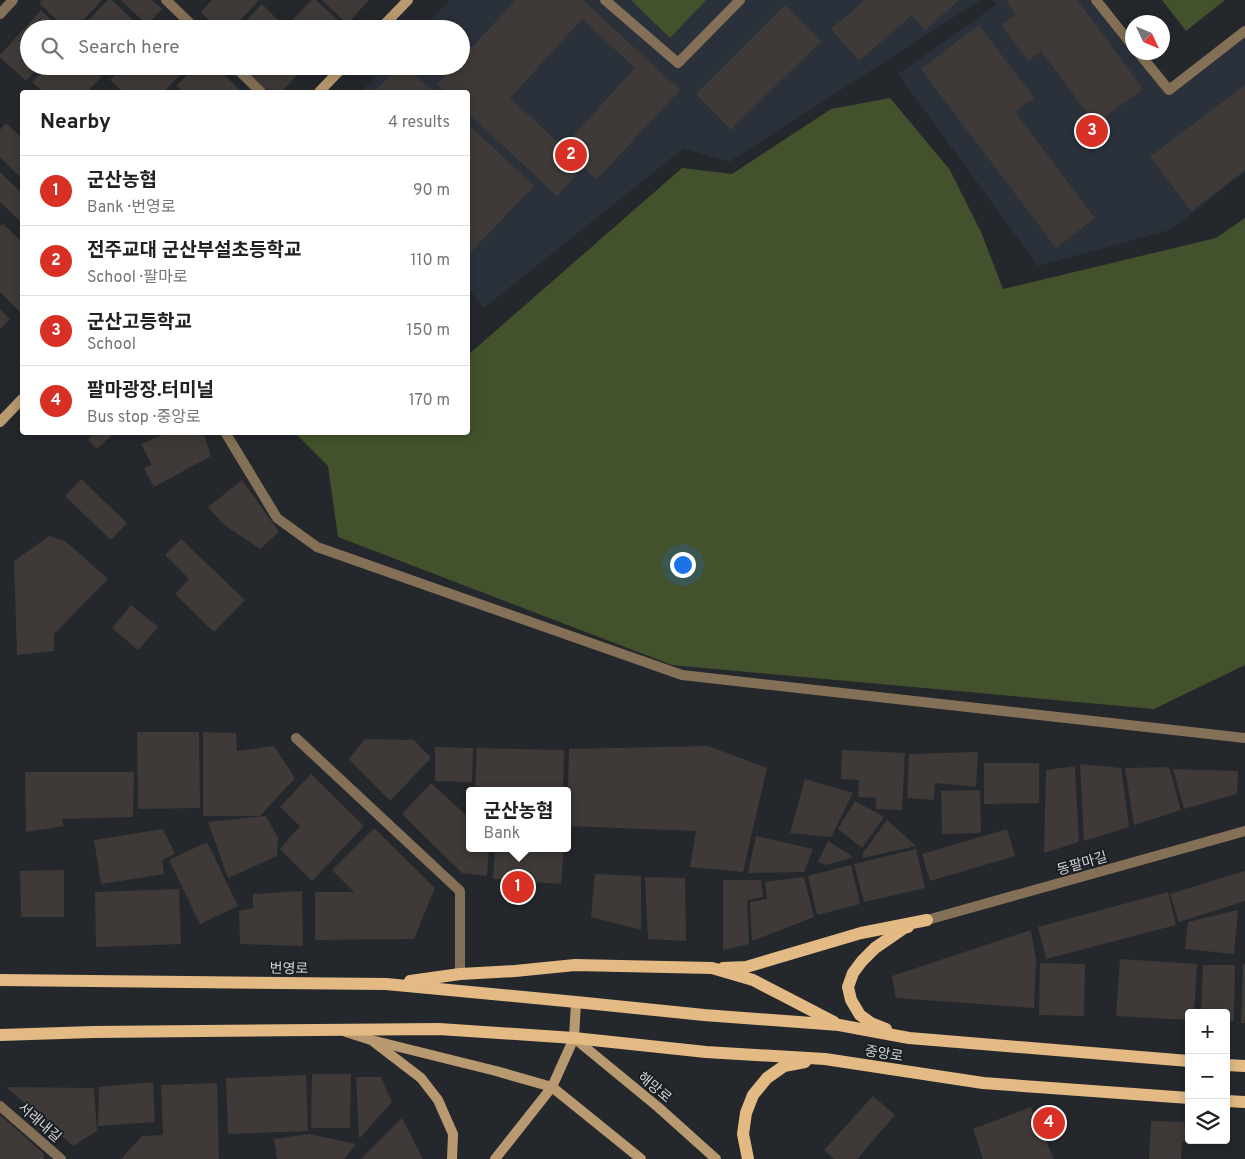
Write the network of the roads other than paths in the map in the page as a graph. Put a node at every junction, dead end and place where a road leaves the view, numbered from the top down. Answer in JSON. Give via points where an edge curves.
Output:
{"nodes":[{"id":1,"x":13,"y":0,"type":"edge"},
{"id":2,"x":166,"y":0,"type":"edge"},
{"id":3,"x":408,"y":0,"type":"edge"},
{"id":4,"x":605,"y":0,"type":"edge"},
{"id":5,"x":740,"y":0,"type":"edge"},
{"id":6,"x":1096,"y":0,"type":"edge"},
{"id":7,"x":0,"y":14,"type":"edge"},
{"id":8,"x":187,"y":20,"type":"edge"},
{"id":9,"x":389,"y":20,"type":"edge"},
{"id":10,"x":1245,"y":31,"type":"edge"},
{"id":11,"x":1125,"y":36,"type":"edge"},
{"id":12,"x":1145,"y":60,"type":"edge"},
{"id":13,"x":243,"y":75,"type":"edge"},
{"id":14,"x":335,"y":75,"type":"edge"},
{"id":15,"x":259,"y":90,"type":"edge"},
{"id":16,"x":320,"y":90,"type":"edge"},
{"id":17,"x":20,"y":401,"type":"edge"},
{"id":18,"x":0,"y":422,"type":"edge"},
{"id":19,"x":227,"y":435,"type":"edge"},
{"id":20,"x":296,"y":738,"type":"dead end"},
{"id":21,"x":1245,"y":738,"type":"edge"},
{"id":22,"x":1245,"y":831,"type":"edge"},
{"id":23,"x":927,"y":920,"type":"junction"},
{"id":24,"x":712,"y":968,"type":"junction"},
{"id":25,"x":460,"y":974,"type":"junction"},
{"id":26,"x":0,"y":980,"type":"edge"},
{"id":27,"x":386,"y":984,"type":"junction"},
{"id":28,"x":576,"y":1002,"type":"junction"},
{"id":29,"x":839,"y":1025,"type":"junction"},
{"id":30,"x":342,"y":1031,"type":"junction"},
{"id":31,"x":0,"y":1035,"type":"edge"},
{"id":32,"x":574,"y":1038,"type":"junction"},
{"id":33,"x":909,"y":1038,"type":"junction"},
{"id":34,"x":371,"y":1040,"type":"junction"},
{"id":35,"x":825,"y":1059,"type":"junction"},
{"id":36,"x":1185,"y":1062,"type":"edge"},
{"id":37,"x":1230,"y":1065,"type":"edge"},
{"id":38,"x":1245,"y":1066,"type":"edge"},
{"id":39,"x":552,"y":1087,"type":"junction"},
{"id":40,"x":1185,"y":1098,"type":"edge"},
{"id":41,"x":1230,"y":1101,"type":"edge"},
{"id":42,"x":1245,"y":1102,"type":"edge"},
{"id":43,"x":0,"y":1106,"type":"edge"},
{"id":44,"x":61,"y":1159,"type":"edge"},
{"id":45,"x":452,"y":1159,"type":"edge"},
{"id":46,"x":495,"y":1159,"type":"edge"},
{"id":47,"x":641,"y":1159,"type":"edge"},
{"id":48,"x":716,"y":1159,"type":"edge"},
{"id":49,"x":748,"y":1159,"type":"edge"}],
"edges":[{"from":1,"to":7,"type":"street"},
{"from":2,"to":8,"type":"street"},
{"from":3,"to":9,"type":"street"},
{"from":4,"to":5,"type":"street","via":[[678,63]]},
{"from":6,"to":11,"type":"street"},
{"from":10,"to":12,"type":"street","via":[[1169,90]]},
{"from":13,"to":15,"type":"street"},
{"from":14,"to":16,"type":"street"},
{"from":17,"to":18,"type":"street"},
{"from":19,"to":21,"type":"street","via":[[277,518],[316,547],[682,675]]},
{"from":20,"to":25,"type":"street","via":[[460,891]]},
{"from":22,"to":23,"type":"street","name":"동팔마길"},
{"from":23,"to":24,"type":"main road","via":[[861,933],[746,967]]},
{"from":23,"to":33,"type":"main road","via":[[904,928],[875,948],[853,973],[848,988],[860,1015]]},
{"from":24,"to":25,"type":"main road","via":[[575,966]]},
{"from":24,"to":29,"type":"main road","via":[[753,980]]},
{"from":25,"to":27,"type":"main road"},
{"from":26,"to":27,"type":"main road","name":"번영로"},
{"from":27,"to":28,"type":"main road","name":"번영로"},
{"from":28,"to":29,"type":"main road","name":"중앙로"},
{"from":28,"to":32,"type":"street"},
{"from":29,"to":33,"type":"main road","name":"중앙로"},
{"from":30,"to":31,"type":"main road"},
{"from":30,"to":32,"type":"main road","via":[[439,1029]]},
{"from":30,"to":34,"type":"street"},
{"from":32,"to":35,"type":"main road","name":"중앙로","via":[[706,1052]]},
{"from":32,"to":39,"type":"street"},
{"from":32,"to":48,"type":"street","name":"해망로"},
{"from":33,"to":36,"type":"main road","name":"중앙로"},
{"from":34,"to":39,"type":"street"},
{"from":34,"to":45,"type":"street","via":[[421,1078],[438,1100],[453,1134]]},
{"from":35,"to":40,"type":"main road","name":"중앙로","via":[[983,1084]]},
{"from":35,"to":49,"type":"main road","via":[[784,1066],[767,1078],[753,1095],[743,1134]]},
{"from":37,"to":38,"type":"main road"},
{"from":39,"to":46,"type":"street"},
{"from":39,"to":47,"type":"street"},
{"from":41,"to":42,"type":"main road"},
{"from":43,"to":44,"type":"street","name":"서래내길"}]}
